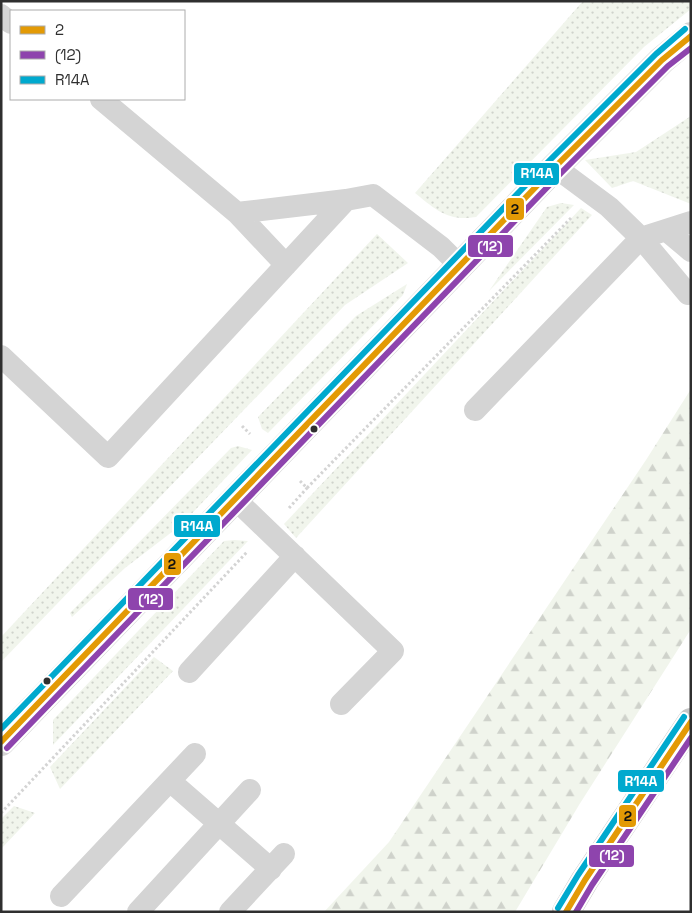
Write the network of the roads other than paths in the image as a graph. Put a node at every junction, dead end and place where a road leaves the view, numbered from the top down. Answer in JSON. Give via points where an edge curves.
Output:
{"nodes":[{"id":1,"x":691,"y":36,"type":"edge"},
{"id":2,"x":102,"y":100,"type":"edge"},
{"id":3,"x":555,"y":167,"type":"junction"},
{"id":4,"x":346,"y":200,"type":"junction"},
{"id":5,"x":237,"y":213,"type":"junction"},
{"id":6,"x":691,"y":222,"type":"edge"},
{"id":7,"x":666,"y":230,"type":"junction"},
{"id":8,"x":641,"y":238,"type":"junction"},
{"id":9,"x":691,"y":251,"type":"edge"},
{"id":10,"x":286,"y":265,"type":"junction"},
{"id":11,"x":460,"y":266,"type":"junction"},
{"id":12,"x":688,"y":294,"type":"dead end"},
{"id":13,"x":1,"y":356,"type":"edge"},
{"id":14,"x":476,"y":410,"type":"dead end"},
{"id":15,"x":236,"y":500,"type":"junction"},
{"id":16,"x":295,"y":556,"type":"junction"},
{"id":17,"x":189,"y":672,"type":"dead end"},
{"id":18,"x":341,"y":704,"type":"dead end"},
{"id":19,"x":691,"y":722,"type":"edge"},
{"id":20,"x":1,"y":742,"type":"edge"},
{"id":21,"x":196,"y":754,"type":"dead end"},
{"id":22,"x":170,"y":781,"type":"junction"},
{"id":23,"x":250,"y":790,"type":"dead end"},
{"id":24,"x":218,"y":823,"type":"junction"},
{"id":25,"x":61,"y":896,"type":"dead end"},
{"id":26,"x":138,"y":912,"type":"edge"},
{"id":27,"x":230,"y":912,"type":"edge"},
{"id":28,"x":566,"y":912,"type":"edge"}],
"edges":[{"from":1,"to":3,"type":"street","via":[[662,60]]},
{"from":2,"to":5,"type":"lane"},
{"from":3,"to":8,"type":"lane","via":[[610,207]]},
{"from":3,"to":11,"type":"street"},
{"from":4,"to":5,"type":"lane"},
{"from":4,"to":10,"type":"lane"},
{"from":4,"to":11,"type":"lane","via":[[373,195],[441,247]]},
{"from":5,"to":10,"type":"lane"},
{"from":6,"to":7,"type":"lane"},
{"from":7,"to":8,"type":"lane"},
{"from":7,"to":9,"type":"lane"},
{"from":8,"to":12,"type":"lane"},
{"from":8,"to":14,"type":"lane"},
{"from":10,"to":13,"type":"lane","via":[[108,456]]},
{"from":11,"to":15,"type":"street"},
{"from":15,"to":16,"type":"lane"},
{"from":15,"to":20,"type":"street"},
{"from":16,"to":17,"type":"lane"},
{"from":16,"to":18,"type":"lane","via":[[393,651]]},
{"from":19,"to":28,"type":"main road"},
{"from":21,"to":22,"type":"lane"},
{"from":22,"to":24,"type":"lane"},
{"from":22,"to":25,"type":"lane"},
{"from":23,"to":24,"type":"lane"},
{"from":24,"to":26,"type":"lane"},
{"from":24,"to":27,"type":"lane","via":[[277,861]]}]}
